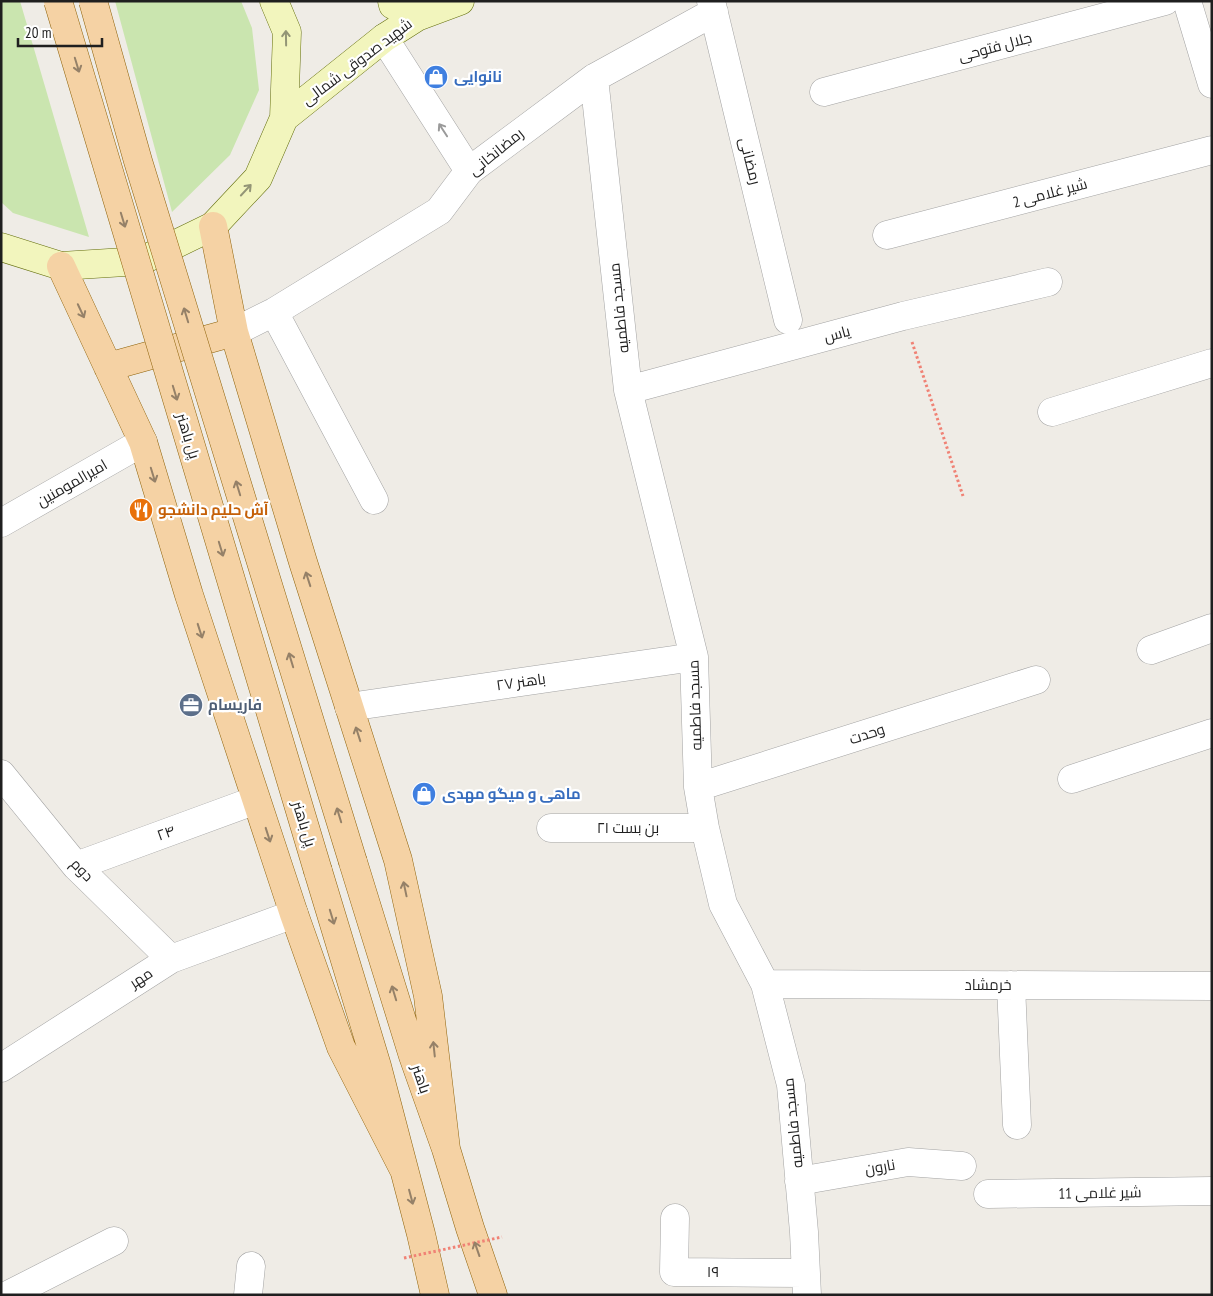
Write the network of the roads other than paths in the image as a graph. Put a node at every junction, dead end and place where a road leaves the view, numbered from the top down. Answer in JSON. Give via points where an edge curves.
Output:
{"nodes":[{"id":1,"x":58,"y":1,"type":"edge"},
{"id":2,"x":93,"y":1,"type":"edge"},
{"id":3,"x":274,"y":1,"type":"edge"},
{"id":4,"x":392,"y":1,"type":"edge"},
{"id":5,"x":460,"y":1,"type":"edge"},
{"id":6,"x":1165,"y":1,"type":"edge"},
{"id":7,"x":1187,"y":1,"type":"edge"},
{"id":8,"x":712,"y":6,"type":"edge"},
{"id":9,"x":417,"y":17,"type":"junction"},
{"id":10,"x":384,"y":38,"type":"junction"},
{"id":11,"x":594,"y":78,"type":"junction"},
{"id":12,"x":1212,"y":84,"type":"edge"},
{"id":13,"x":824,"y":92,"type":"dead end"},
{"id":14,"x":284,"y":118,"type":"junction"},
{"id":15,"x":1212,"y":150,"type":"edge"},
{"id":16,"x":470,"y":171,"type":"junction"},
{"id":17,"x":213,"y":226,"type":"junction"},
{"id":18,"x":887,"y":235,"type":"dead end"},
{"id":19,"x":1,"y":247,"type":"edge"},
{"id":20,"x":61,"y":266,"type":"junction"},
{"id":21,"x":1048,"y":282,"type":"dead end"},
{"id":22,"x":274,"y":312,"type":"junction"},
{"id":23,"x":788,"y":320,"type":"dead end"},
{"id":24,"x":234,"y":332,"type":"junction"},
{"id":25,"x":1212,"y":363,"type":"edge"},
{"id":26,"x":108,"y":367,"type":"junction"},
{"id":27,"x":628,"y":390,"type":"junction"},
{"id":28,"x":1052,"y":412,"type":"dead end"},
{"id":29,"x":143,"y":442,"type":"junction"},
{"id":30,"x":374,"y":500,"type":"dead end"},
{"id":31,"x":1,"y":523,"type":"edge"},
{"id":32,"x":1212,"y":628,"type":"edge"},
{"id":33,"x":1151,"y":650,"type":"dead end"},
{"id":34,"x":694,"y":658,"type":"junction"},
{"id":35,"x":1036,"y":680,"type":"dead end"},
{"id":36,"x":349,"y":707,"type":"junction"},
{"id":37,"x":1212,"y":733,"type":"edge"},
{"id":38,"x":1,"y":774,"type":"edge"},
{"id":39,"x":1072,"y":779,"type":"dead end"},
{"id":40,"x":698,"y":787,"type":"junction"},
{"id":41,"x":256,"y":800,"type":"junction"},
{"id":42,"x":551,"y":828,"type":"dead end"},
{"id":43,"x":705,"y":828,"type":"junction"},
{"id":44,"x":76,"y":866,"type":"junction"},
{"id":45,"x":294,"y":914,"type":"junction"},
{"id":46,"x":171,"y":959,"type":"junction"},
{"id":47,"x":765,"y":984,"type":"junction"},
{"id":48,"x":1011,"y":985,"type":"junction"},
{"id":49,"x":1212,"y":986,"type":"edge"},
{"id":50,"x":1,"y":1068,"type":"edge"},
{"id":51,"x":1017,"y":1125,"type":"dead end"},
{"id":52,"x":446,"y":1149,"type":"junction"},
{"id":53,"x":962,"y":1166,"type":"dead end"},
{"id":54,"x":404,"y":1170,"type":"junction"},
{"id":55,"x":799,"y":1181,"type":"junction"},
{"id":56,"x":1212,"y":1191,"type":"edge"},
{"id":57,"x":988,"y":1194,"type":"dead end"},
{"id":58,"x":675,"y":1218,"type":"dead end"},
{"id":59,"x":114,"y":1241,"type":"dead end"},
{"id":60,"x":251,"y":1266,"type":"dead end"},
{"id":61,"x":806,"y":1284,"type":"edge"},
{"id":62,"x":8,"y":1295,"type":"edge"},
{"id":63,"x":248,"y":1295,"type":"edge"},
{"id":64,"x":435,"y":1295,"type":"edge"},
{"id":65,"x":493,"y":1295,"type":"edge"}],
"edges":[{"from":1,"to":54,"type":"main road","name":"پل باهنر","one_way":true,"bridge":true,"via":[[377,1066]]},
{"from":52,"to":2,"type":"main road","name":"باهنر","one_way":true,"bridge":true,"via":[[413,1056],[353,862],[138,161]]},
{"from":14,"to":3,"type":"main road","one_way":true,"via":[[287,32]]},
{"from":4,"to":9,"type":"main road","via":[[393,5]]},
{"from":5,"to":9,"type":"main road","name":"شهید صدوقی شمالی"},
{"from":6,"to":13,"type":"street","name":"جلال فتوحی"},
{"from":7,"to":12,"type":"street"},
{"from":8,"to":11,"type":"street","name":"رمضانخانی"},
{"from":8,"to":23,"type":"street","name":"رمضانی"},
{"from":9,"to":10,"type":"main road","name":"شهید صدوقی شمالی"},
{"from":10,"to":14,"type":"main road","name":"شهید صدوقی شمالی"},
{"from":16,"to":10,"type":"street","one_way":true},
{"from":11,"to":16,"type":"street","name":"رمضانخانی"},
{"from":11,"to":27,"type":"street","name":"مسجد فاطمیه"},
{"from":17,"to":14,"type":"main road","one_way":true,"via":[[258,178]]},
{"from":15,"to":18,"type":"street","name":"شیر غلامی 2"},
{"from":16,"to":22,"type":"street","name":"رمضانخانی","via":[[439,211]]},
{"from":17,"to":20,"type":"main road","via":[[141,261]]},
{"from":17,"to":24,"type":"main road"},
{"from":19,"to":20,"type":"main road"},
{"from":20,"to":26,"type":"main road","one_way":true},
{"from":21,"to":27,"type":"street","name":"یاس","via":[[903,316]]},
{"from":22,"to":24,"type":"street","name":"رمضانخانی"},
{"from":22,"to":30,"type":"street"},
{"from":24,"to":26,"type":"main road"},
{"from":36,"to":24,"type":"main road","one_way":true},
{"from":25,"to":28,"type":"street"},
{"from":26,"to":29,"type":"main road"},
{"from":27,"to":34,"type":"street","name":"مسجد فاطمیه"},
{"from":29,"to":31,"type":"street","name":"امیرالمومنین"},
{"from":29,"to":41,"type":"main road","one_way":true},
{"from":32,"to":33,"type":"street"},
{"from":34,"to":36,"type":"street","name":"باهنر ۲۷"},
{"from":34,"to":40,"type":"street","name":"مسجد فاطمیه"},
{"from":35,"to":40,"type":"street","name":"وحدت"},
{"from":52,"to":36,"type":"main road","one_way":true,"via":[[428,996],[420,957],[398,860]]},
{"from":37,"to":39,"type":"street"},
{"from":38,"to":44,"type":"street","name":"دوم"},
{"from":40,"to":43,"type":"street","name":"مسجد فاطمیه"},
{"from":41,"to":44,"type":"street","name":"۲۴"},
{"from":41,"to":45,"type":"main road","one_way":true},
{"from":42,"to":43,"type":"street","name":"بن بست ۲۱"},
{"from":43,"to":47,"type":"street","name":"مسجد فاطمیه","via":[[723,904]]},
{"from":44,"to":46,"type":"street","name":"دوم"},
{"from":45,"to":46,"type":"street","name":"مهر"},
{"from":45,"to":54,"type":"main road","via":[[341,1047]]},
{"from":46,"to":50,"type":"street","name":"مهر"},
{"from":47,"to":48,"type":"street","name":"خرمشاد"},
{"from":47,"to":55,"type":"street","name":"مسجد فاطمیه","via":[[791,1085]]},
{"from":48,"to":49,"type":"street","name":"خرمشاد"},
{"from":48,"to":51,"type":"street"},
{"from":65,"to":52,"type":"main road","name":"باهنر","one_way":true},
{"from":53,"to":55,"type":"street","name":"نارون","via":[[908,1162]]},
{"from":54,"to":64,"type":"main road","one_way":true},
{"from":55,"to":61,"type":"street","name":"مسجد فاطمیه"},
{"from":56,"to":57,"type":"street","name":"شیر غلامی 11"},
{"from":58,"to":61,"type":"street","name":"۱۹","via":[[674,1272]]},
{"from":59,"to":62,"type":"street"},
{"from":60,"to":63,"type":"street"}]}
